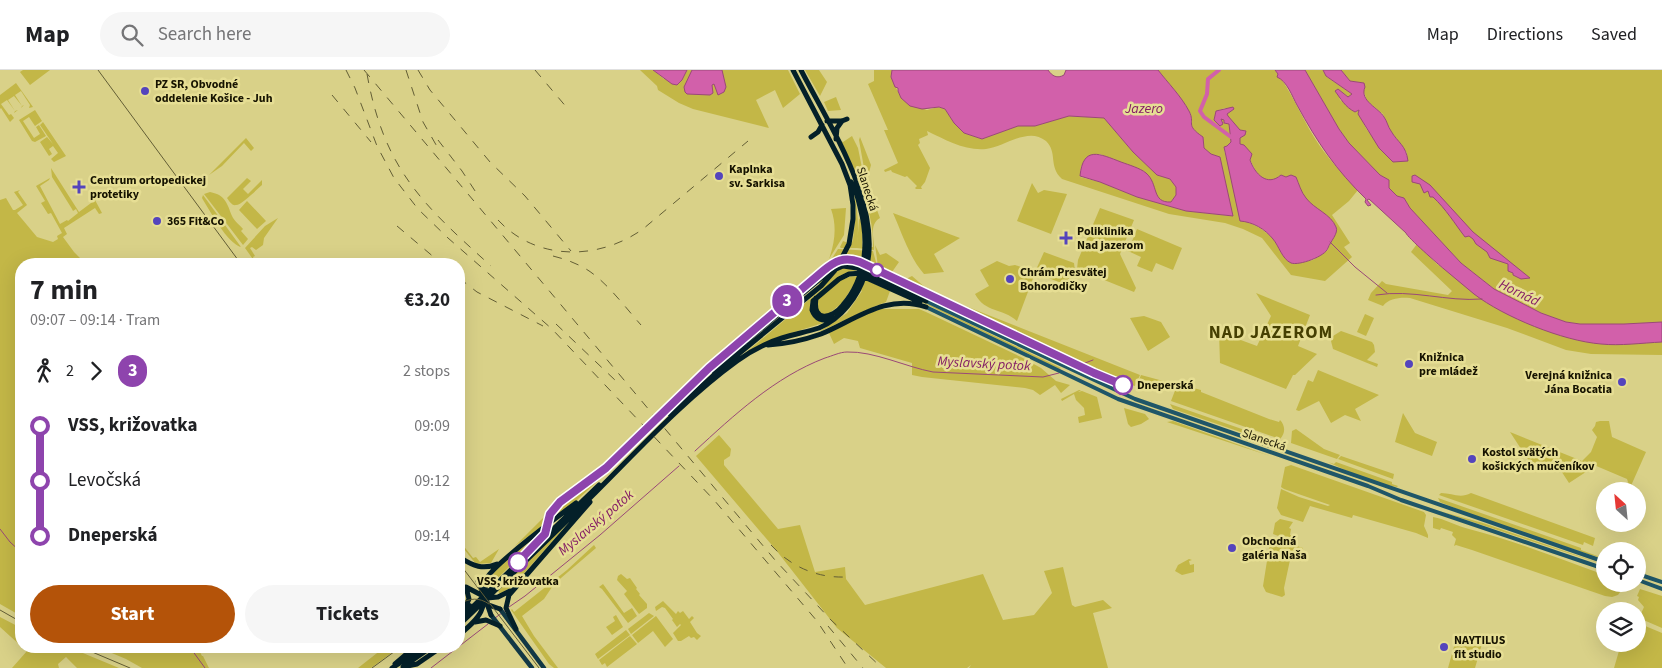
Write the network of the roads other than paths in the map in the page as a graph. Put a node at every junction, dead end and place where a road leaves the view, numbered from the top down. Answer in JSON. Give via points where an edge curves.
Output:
{"nodes":[{"id":1,"x":793,"y":70,"type":"edge"},
{"id":2,"x":801,"y":70,"type":"edge"},
{"id":3,"x":824,"y":123,"type":"junction"},
{"id":4,"x":827,"y":135,"type":"junction"},
{"id":5,"x":836,"y":139,"type":"junction"},
{"id":6,"x":847,"y":178,"type":"junction"},
{"id":7,"x":867,"y":247,"type":"junction"},
{"id":8,"x":868,"y":273,"type":"junction"},
{"id":9,"x":857,"y":274,"type":"junction"},
{"id":10,"x":855,"y":292,"type":"junction"},
{"id":11,"x":816,"y":298,"type":"junction"},
{"id":12,"x":926,"y":304,"type":"junction"},
{"id":13,"x":838,"y":316,"type":"junction"},
{"id":14,"x":763,"y":345,"type":"junction"},
{"id":15,"x":687,"y":398,"type":"junction"},
{"id":16,"x":672,"y":414,"type":"junction"},
{"id":17,"x":635,"y":451,"type":"junction"},
{"id":18,"x":595,"y":493,"type":"junction"},
{"id":19,"x":556,"y":525,"type":"junction"},
{"id":20,"x":1596,"y":559,"type":"edge"},
{"id":21,"x":504,"y":560,"type":"junction"},
{"id":22,"x":465,"y":561,"type":"edge"},
{"id":23,"x":1596,"y":566,"type":"edge"},
{"id":24,"x":1646,"y":577,"type":"edge"},
{"id":25,"x":478,"y":581,"type":"dead end"},
{"id":26,"x":1662,"y":582,"type":"edge"},
{"id":27,"x":1646,"y":583,"type":"edge"},
{"id":28,"x":1662,"y":589,"type":"edge"},
{"id":29,"x":513,"y":590,"type":"junction"},
{"id":30,"x":485,"y":597,"type":"junction"},
{"id":31,"x":486,"y":604,"type":"junction"},
{"id":32,"x":465,"y":607,"type":"edge"},
{"id":33,"x":465,"y":609,"type":"edge"},
{"id":34,"x":500,"y":609,"type":"joint"},
{"id":35,"x":465,"y":613,"type":"edge"},
{"id":36,"x":506,"y":614,"type":"junction"},
{"id":37,"x":490,"y":617,"type":"junction"},
{"id":38,"x":474,"y":622,"type":"junction"},
{"id":39,"x":497,"y":624,"type":"joint"},
{"id":40,"x":516,"y":629,"type":"joint"},
{"id":41,"x":465,"y":630,"type":"edge"},
{"id":42,"x":408,"y":653,"type":"edge"},
{"id":43,"x":415,"y":653,"type":"edge"},
{"id":44,"x":423,"y":653,"type":"edge"},
{"id":45,"x":433,"y":653,"type":"edge"},
{"id":46,"x":402,"y":667,"type":"edge"},
{"id":47,"x":392,"y":668,"type":"edge"},
{"id":48,"x":532,"y":668,"type":"edge"},
{"id":49,"x":544,"y":668,"type":"edge"}],
"edges":[{"from":1,"to":3,"type":"highway","name":"Slanecká"},
{"from":2,"to":3,"type":"highway","name":"Slanecká"},
{"from":3,"to":4,"type":"highway","name":"Slanecká"},
{"from":3,"to":4,"type":"highway","via":[[811,137]]},
{"from":3,"to":5,"type":"highway","name":"Slanecká"},
{"from":3,"to":5,"type":"highway","via":[[845,120],[837,128]]},
{"from":4,"to":6,"type":"highway","name":"Slanecká"},
{"from":5,"to":7,"type":"highway","name":"Slanecká","via":[[862,199],[868,231]]},
{"from":6,"to":7,"type":"highway","via":[[860,206]]},
{"from":6,"to":15,"type":"highway","via":[[853,219],[850,239],[838,265],[821,286]]},
{"from":7,"to":10,"type":"highway"},
{"from":8,"to":9,"type":"highway"},
{"from":8,"to":12,"type":"highway"},
{"from":8,"to":15,"type":"highway","via":[[847,266],[827,273],[745,342]]},
{"from":9,"to":11,"type":"highway","via":[[842,277]]},
{"from":9,"to":12,"type":"highway"},
{"from":10,"to":11,"type":"highway","via":[[828,316],[817,311]]},
{"from":10,"to":13,"type":"highway"},
{"from":11,"to":13,"type":"highway","via":[[811,308],[817,318],[829,320]]},
{"from":12,"to":14,"type":"highway","via":[[884,305],[810,337],[784,344]]},
{"from":12,"to":20,"type":"main road","name":"Slanecká","via":[[1135,399]]},
{"from":12,"to":23,"type":"main road","name":"Slanecká","via":[[1134,406]]},
{"from":13,"to":14,"type":"highway","via":[[817,328]]},
{"from":14,"to":16,"type":"highway","via":[[742,357]]},
{"from":15,"to":16,"type":"highway"},
{"from":16,"to":17,"type":"highway"},
{"from":17,"to":18,"type":"highway"},
{"from":17,"to":19,"type":"highway"},
{"from":18,"to":19,"type":"highway"},
{"from":18,"to":29,"type":"highway"},
{"from":19,"to":21,"type":"highway","via":[[542,530]]},
{"from":19,"to":35,"type":"highway"},
{"from":21,"to":22,"type":"highway","via":[[482,568]]},
{"from":21,"to":30,"type":"highway","via":[[487,577]]},
{"from":24,"to":26,"type":"main road"},
{"from":25,"to":30,"type":"highway"},
{"from":27,"to":28,"type":"main road"},
{"from":29,"to":30,"type":"highway","via":[[499,597]]},
{"from":29,"to":36,"type":"highway","via":[[507,599]]},
{"from":30,"to":31,"type":"highway"},
{"from":30,"to":32,"type":"highway","via":[[466,587],[469,601]]},
{"from":31,"to":33,"type":"highway"},
{"from":31,"to":34,"type":"highway"},
{"from":31,"to":37,"type":"highway"},
{"from":31,"to":38,"type":"highway"},
{"from":34,"to":36,"type":"main road"},
{"from":36,"to":40,"type":"highway"},
{"from":37,"to":38,"type":"highway"},
{"from":37,"to":39,"type":"highway"},
{"from":38,"to":41,"type":"highway"},
{"from":39,"to":48,"type":"main road"},
{"from":40,"to":49,"type":"main road"},
{"from":42,"to":47,"type":"highway"},
{"from":43,"to":47,"type":"highway"},
{"from":44,"to":46,"type":"highway"},
{"from":45,"to":46,"type":"highway","via":[[417,664]]}]}
